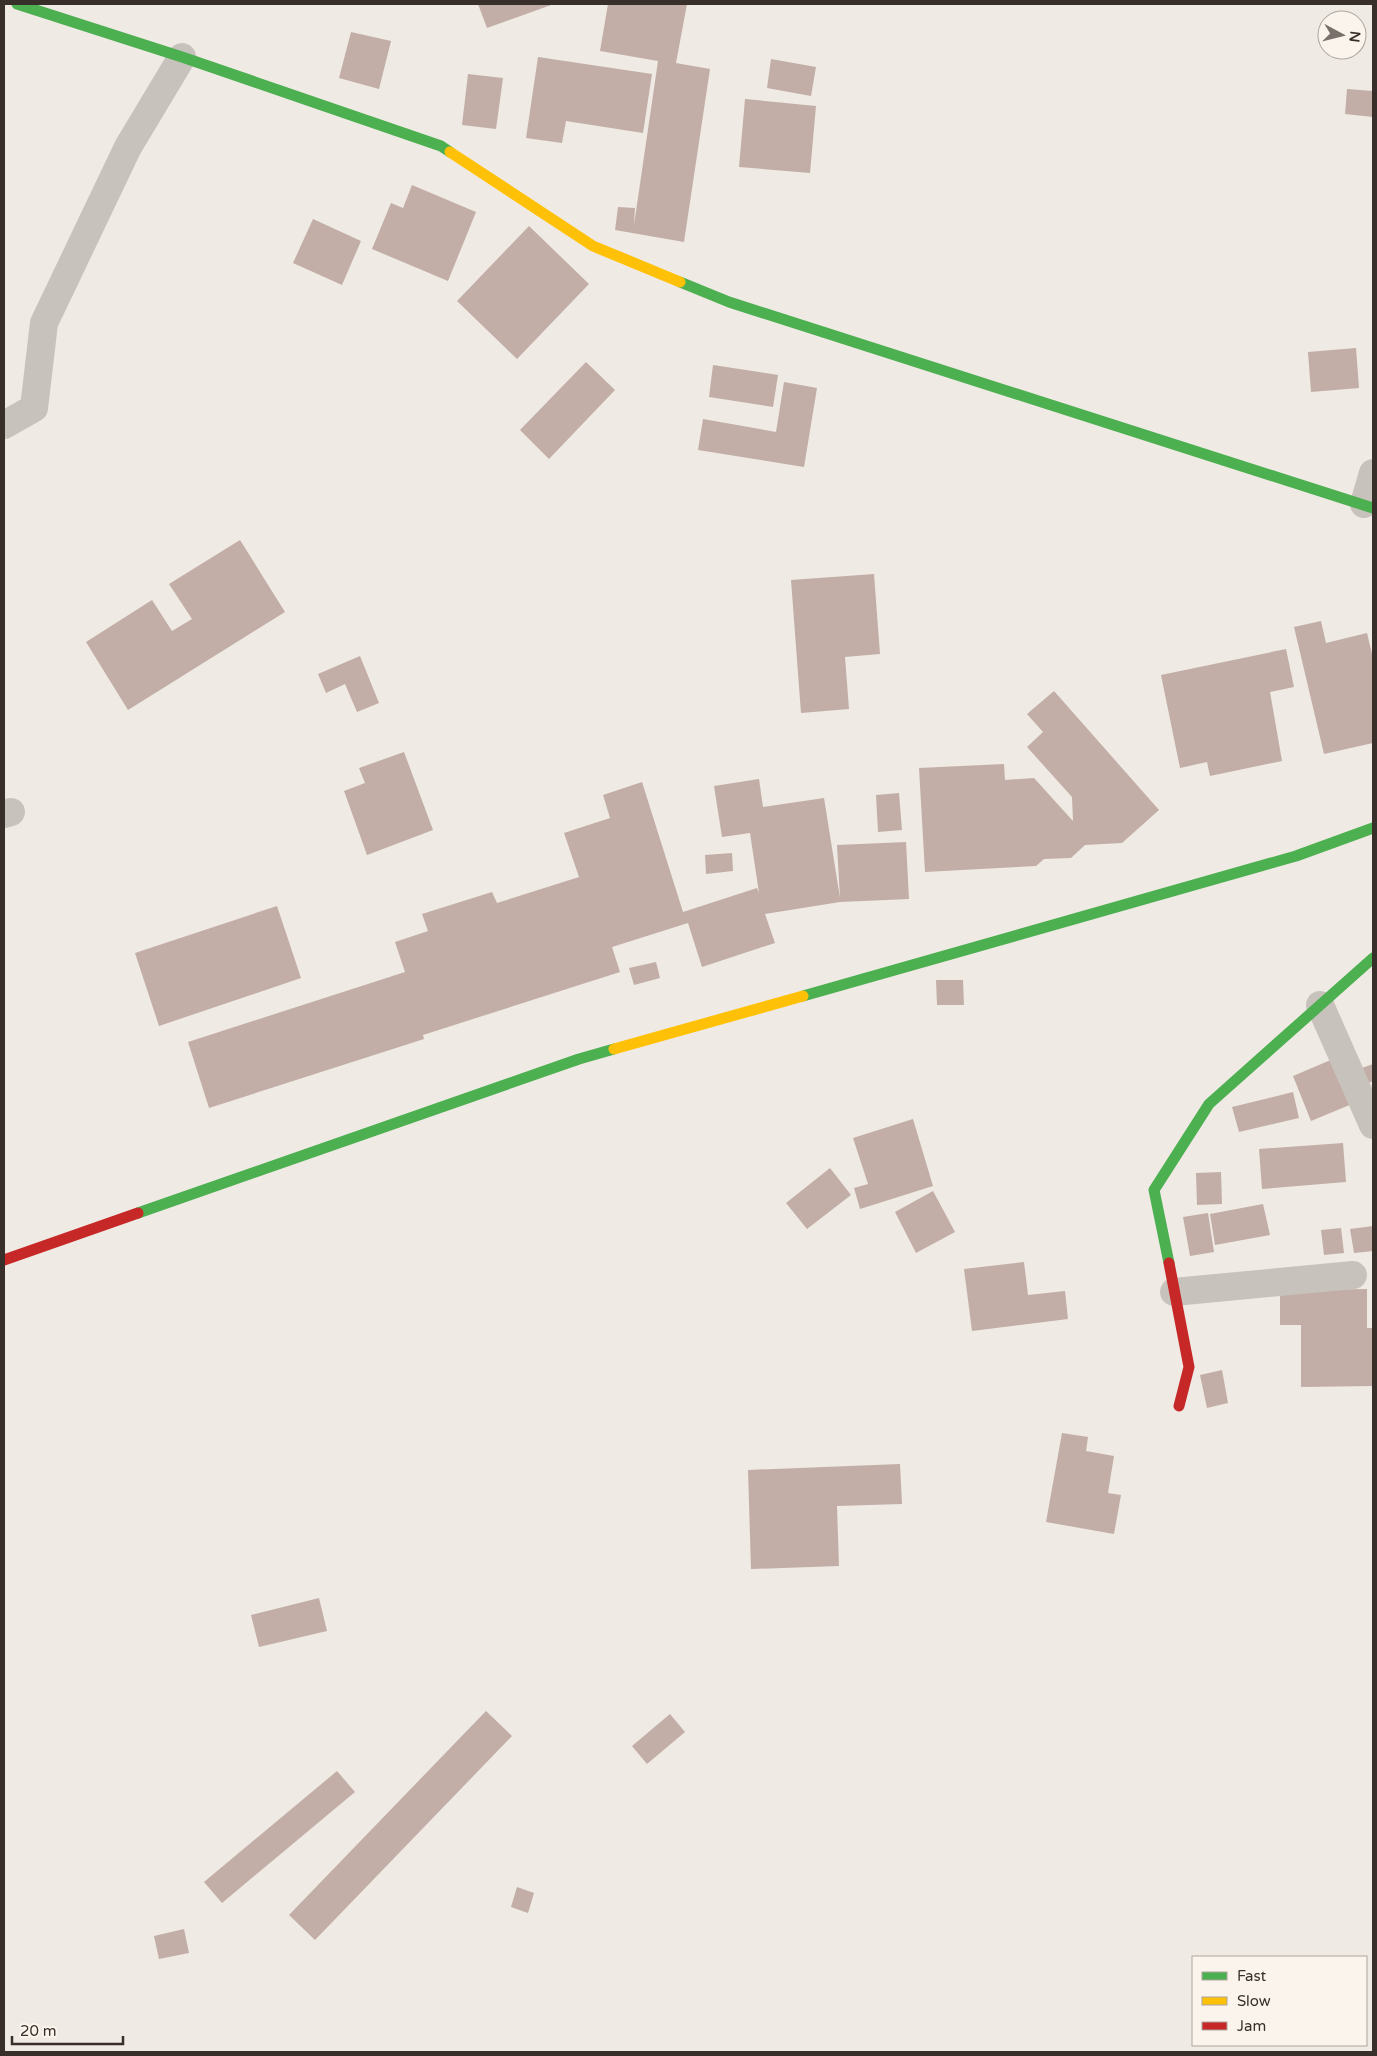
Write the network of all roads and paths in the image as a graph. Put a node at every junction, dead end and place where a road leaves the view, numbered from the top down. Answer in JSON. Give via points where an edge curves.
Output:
{"nodes":[{"id":1,"x":17,"y":4,"type":"edge"},
{"id":2,"x":182,"y":56,"type":"junction"},
{"id":3,"x":4,"y":425,"type":"edge"},
{"id":4,"x":1373,"y":474,"type":"edge"},
{"id":5,"x":1368,"y":506,"type":"edge"},
{"id":6,"x":1373,"y":828,"type":"edge"},
{"id":7,"x":1373,"y":958,"type":"edge"},
{"id":8,"x":1320,"y":1005,"type":"junction"},
{"id":9,"x":1373,"y":1125,"type":"edge"},
{"id":10,"x":4,"y":1260,"type":"edge"},
{"id":11,"x":1354,"y":1275,"type":"dead end"},
{"id":12,"x":1174,"y":1292,"type":"junction"},
{"id":13,"x":1179,"y":1406,"type":"dead end"}],
"edges":[{"from":1,"to":2,"type":"street"},
{"from":2,"to":3,"type":"street","via":[[128,147],[44,323],[34,408]]},
{"from":2,"to":5,"type":"street","via":[[441,146],[594,246],[729,302]]},
{"from":4,"to":5,"type":"street"},
{"from":6,"to":10,"type":"street","via":[[1296,856],[579,1059]]},
{"from":7,"to":8,"type":"street"},
{"from":8,"to":9,"type":"street"},
{"from":8,"to":12,"type":"street","via":[[1209,1104],[1154,1190]]},
{"from":11,"to":12,"type":"street"},
{"from":12,"to":13,"type":"street","via":[[1189,1367]]}]}
